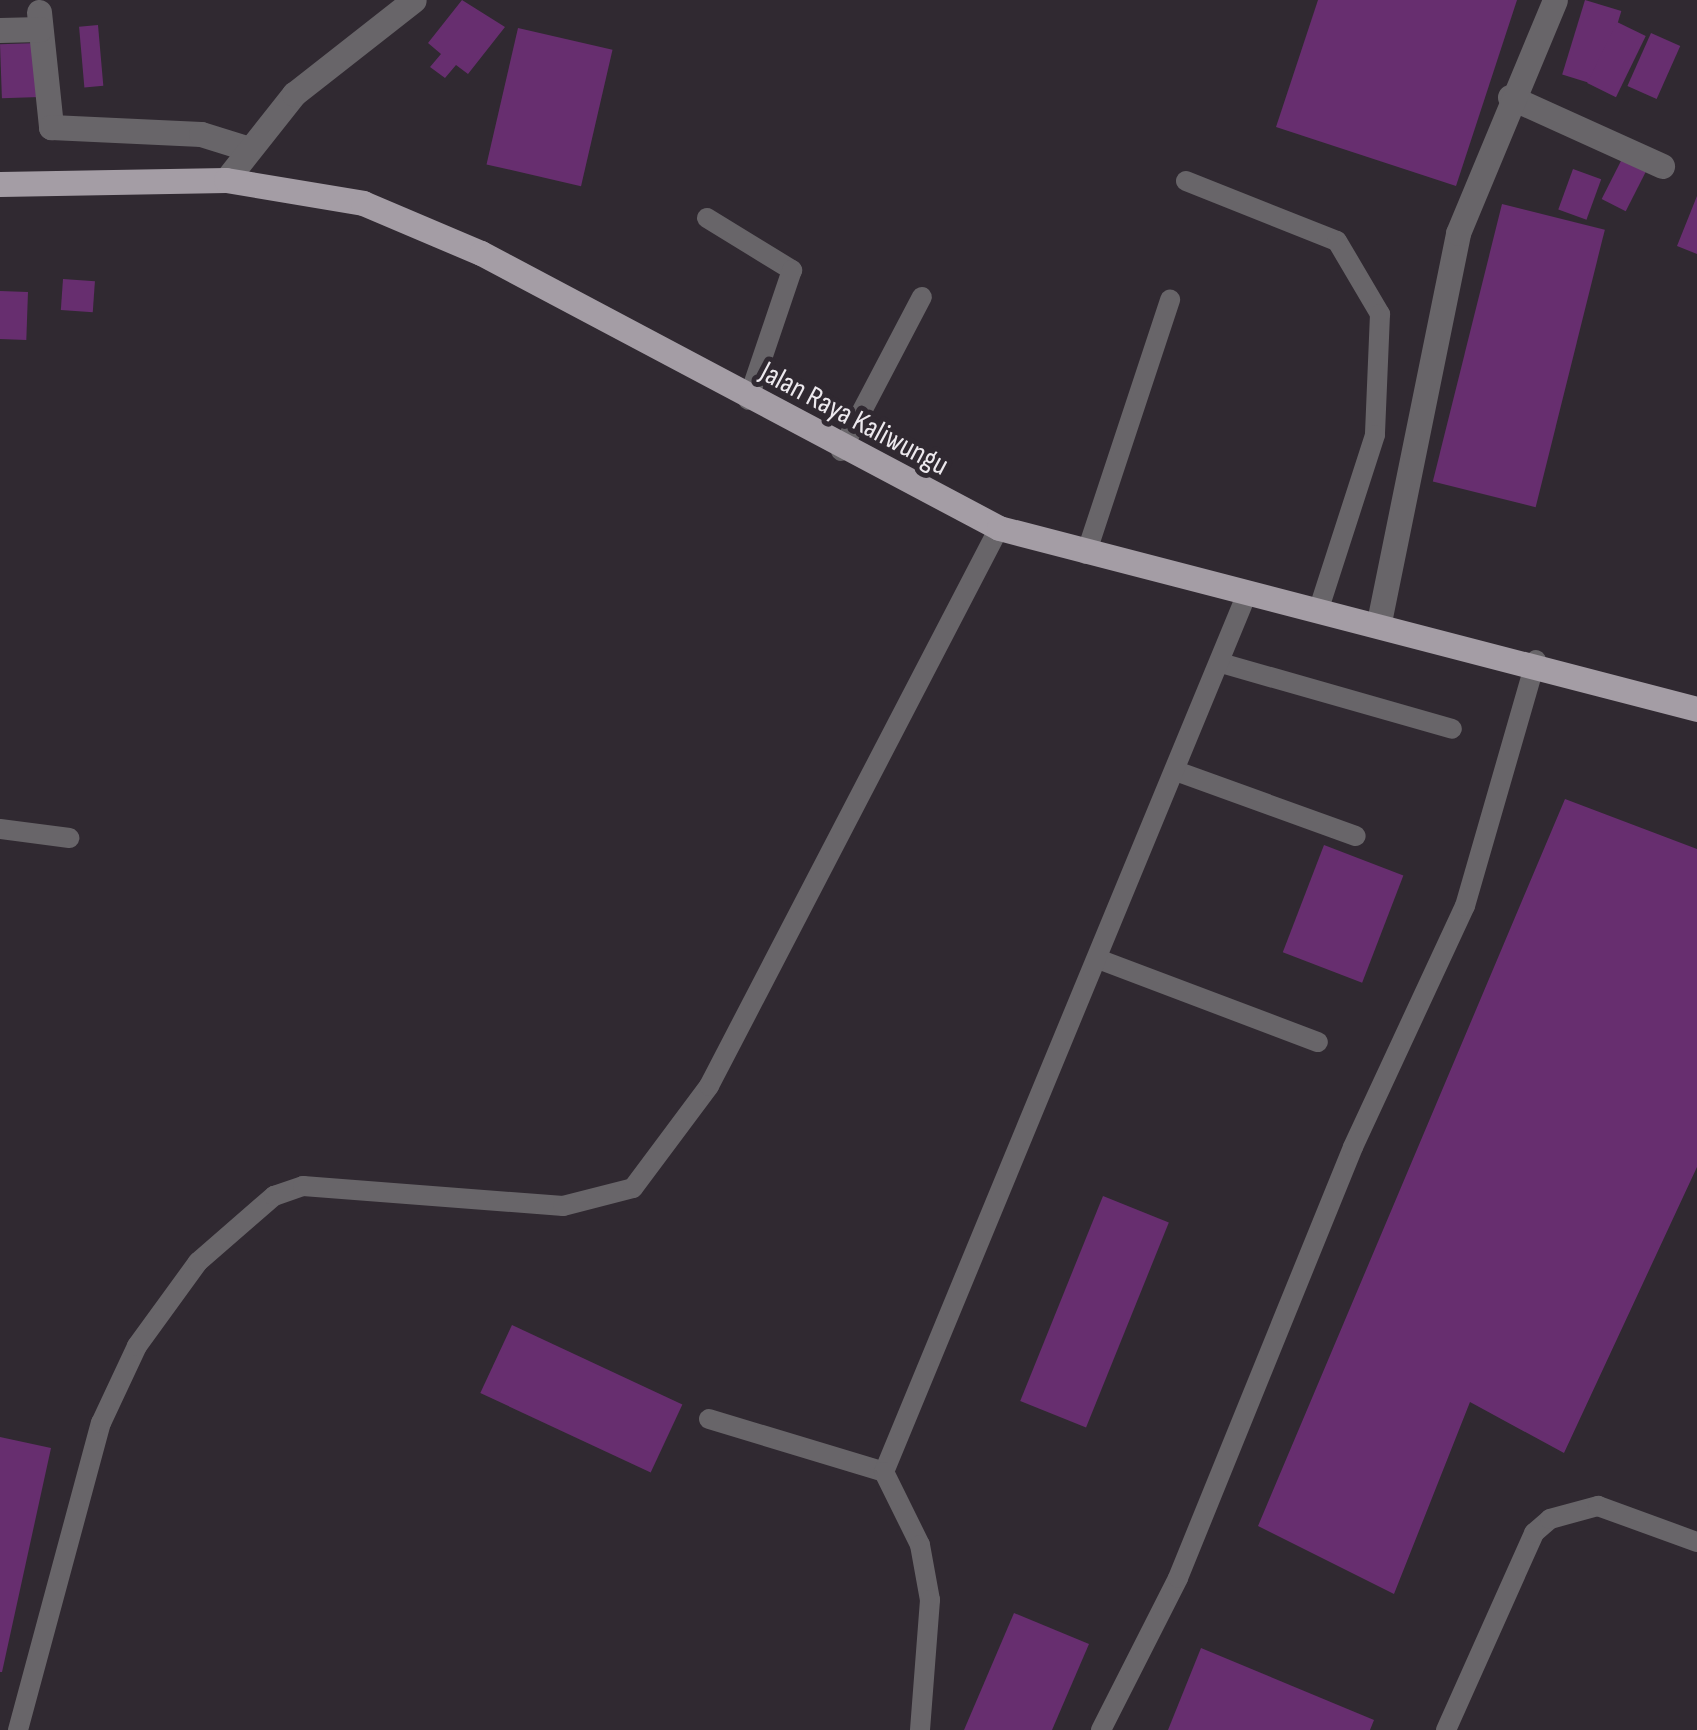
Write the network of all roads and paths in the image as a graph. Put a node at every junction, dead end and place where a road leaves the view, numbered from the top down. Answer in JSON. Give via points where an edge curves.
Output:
{"nodes":[{"id":1,"x":414,"y":0,"type":"edge"},
{"id":2,"x":1555,"y":0,"type":"edge"},
{"id":3,"x":0,"y":30,"type":"edge"},
{"id":4,"x":1510,"y":97,"type":"junction"},
{"id":5,"x":246,"y":148,"type":"junction"},
{"id":6,"x":1662,"y":166,"type":"dead end"},
{"id":7,"x":226,"y":180,"type":"junction"},
{"id":8,"x":1186,"y":181,"type":"dead end"},
{"id":9,"x":0,"y":184,"type":"edge"},
{"id":10,"x":707,"y":218,"type":"dead end"},
{"id":11,"x":922,"y":296,"type":"dead end"},
{"id":12,"x":1170,"y":300,"type":"dead end"},
{"id":13,"x":748,"y":400,"type":"junction"},
{"id":14,"x":840,"y":451,"type":"junction"},
{"id":15,"x":1000,"y":528,"type":"junction"},
{"id":16,"x":1086,"y":554,"type":"junction"},
{"id":17,"x":1248,"y":591,"type":"junction"},
{"id":18,"x":1319,"y":608,"type":"junction"},
{"id":19,"x":1379,"y":622,"type":"junction"},
{"id":20,"x":1536,"y":660,"type":"junction"},
{"id":21,"x":1221,"y":663,"type":"junction"},
{"id":22,"x":1697,"y":708,"type":"edge"},
{"id":23,"x":1452,"y":729,"type":"dead end"},
{"id":24,"x":1176,"y":771,"type":"junction"},
{"id":25,"x":0,"y":829,"type":"edge"},
{"id":26,"x":1356,"y":836,"type":"dead end"},
{"id":27,"x":69,"y":838,"type":"dead end"},
{"id":28,"x":1098,"y":960,"type":"junction"},
{"id":29,"x":1318,"y":1042,"type":"dead end"},
{"id":30,"x":710,"y":1419,"type":"dead end"},
{"id":31,"x":884,"y":1472,"type":"junction"},
{"id":32,"x":1697,"y":1542,"type":"edge"},
{"id":33,"x":18,"y":1730,"type":"edge"},
{"id":34,"x":920,"y":1730,"type":"edge"},
{"id":35,"x":1101,"y":1730,"type":"edge"},
{"id":36,"x":1446,"y":1730,"type":"edge"}],
"edges":[{"from":1,"to":5,"type":"street","via":[[294,94]]},
{"from":2,"to":4,"type":"street"},
{"from":3,"to":5,"type":"street","via":[[40,20],[51,127],[201,134]]},
{"from":4,"to":6,"type":"street"},
{"from":4,"to":19,"type":"street","via":[[1458,233]]},
{"from":5,"to":7,"type":"street"},
{"from":7,"to":9,"type":"main road","name":"Jalan Raya Kaliwungu"},
{"from":7,"to":13,"type":"main road","name":"Jalan Raya Kaliwungu","via":[[325,193],[418,224]]},
{"from":8,"to":18,"type":"lane","via":[[1337,242],[1380,314],[1375,435]]},
{"from":10,"to":13,"type":"lane","via":[[792,270]]},
{"from":11,"to":14,"type":"lane"},
{"from":12,"to":16,"type":"lane"},
{"from":13,"to":14,"type":"main road","name":"Jalan Raya Kaliwungu"},
{"from":14,"to":15,"type":"main road","name":"Jalan Raya Kaliwungu"},
{"from":15,"to":16,"type":"main road","name":"Jalan Raya Kaliwungu"},
{"from":15,"to":33,"type":"lane","via":[[709,1086],[633,1188],[563,1206],[302,1186],[274,1196],[198,1262],[138,1346],[100,1423]]},
{"from":16,"to":17,"type":"main road","name":"Jalan Raya Kaliwungu"},
{"from":17,"to":18,"type":"main road","name":"Jalan Raya Kaliwungu"},
{"from":17,"to":21,"type":"lane"},
{"from":18,"to":19,"type":"main road","name":"Jalan Raya Kaliwungu"},
{"from":19,"to":20,"type":"main road","name":"Jalan Raya Kaliwungu"},
{"from":20,"to":22,"type":"main road","name":"Jalan Raya Kaliwungu"},
{"from":20,"to":35,"type":"lane","via":[[1465,906],[1353,1146],[1178,1578]]},
{"from":21,"to":23,"type":"lane"},
{"from":21,"to":24,"type":"lane"},
{"from":24,"to":26,"type":"lane"},
{"from":24,"to":28,"type":"lane"},
{"from":25,"to":27,"type":"lane"},
{"from":28,"to":29,"type":"lane"},
{"from":28,"to":31,"type":"lane"},
{"from":30,"to":31,"type":"lane"},
{"from":31,"to":34,"type":"lane","via":[[920,1546],[930,1600]]},
{"from":32,"to":36,"type":"lane","via":[[1598,1506],[1550,1519],[1534,1533]]}]}
